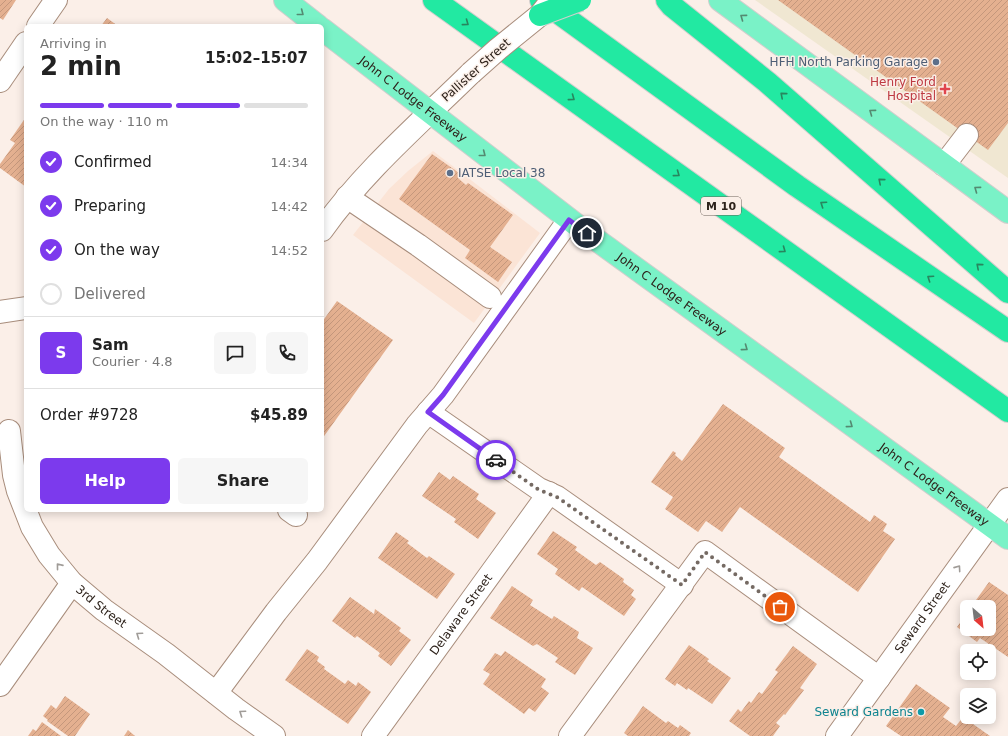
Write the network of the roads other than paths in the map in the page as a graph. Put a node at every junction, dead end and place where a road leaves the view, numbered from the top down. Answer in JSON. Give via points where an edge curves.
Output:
{"nodes":[{"id":1,"x":56,"y":0,"type":"edge"},
{"id":2,"x":284,"y":0,"type":"edge"},
{"id":3,"x":434,"y":0,"type":"edge"},
{"id":4,"x":580,"y":0,"type":"edge"},
{"id":5,"x":720,"y":0,"type":"edge"},
{"id":6,"x":664,"y":2,"type":"edge"},
{"id":7,"x":547,"y":4,"type":"edge"},
{"id":8,"x":39,"y":24,"type":"edge"},
{"id":9,"x":315,"y":24,"type":"edge"},
{"id":10,"x":324,"y":31,"type":"edge"},
{"id":11,"x":24,"y":46,"type":"edge"},
{"id":12,"x":0,"y":81,"type":"edge"},
{"id":13,"x":430,"y":113,"type":"junction"},
{"id":14,"x":967,"y":135,"type":"dead end"},
{"id":15,"x":944,"y":165,"type":"junction"},
{"id":16,"x":348,"y":197,"type":"junction"},
{"id":17,"x":1008,"y":212,"type":"edge"},
{"id":18,"x":569,"y":220,"type":"junction"},
{"id":19,"x":324,"y":227,"type":"edge"},
{"id":20,"x":1008,"y":292,"type":"edge"},
{"id":21,"x":490,"y":297,"type":"dead end"},
{"id":22,"x":24,"y":308,"type":"edge"},
{"id":23,"x":0,"y":312,"type":"edge"},
{"id":24,"x":1008,"y":332,"type":"edge"},
{"id":25,"x":1008,"y":411,"type":"edge"},
{"id":26,"x":428,"y":412,"type":"junction"},
{"id":27,"x":12,"y":431,"type":"edge"},
{"id":28,"x":549,"y":494,"type":"junction"},
{"id":29,"x":1008,"y":499,"type":"edge"},
{"id":30,"x":24,"y":506,"type":"edge"},
{"id":31,"x":26,"y":512,"type":"edge"},
{"id":32,"x":989,"y":525,"type":"junction"},
{"id":33,"x":1008,"y":538,"type":"edge"},
{"id":34,"x":72,"y":583,"type":"junction"},
{"id":35,"x":682,"y":585,"type":"junction"},
{"id":36,"x":879,"y":678,"type":"junction"},
{"id":37,"x":0,"y":685,"type":"edge"},
{"id":38,"x":216,"y":693,"type":"junction"},
{"id":39,"x":274,"y":736,"type":"edge"},
{"id":40,"x":374,"y":736,"type":"edge"},
{"id":41,"x":570,"y":736,"type":"edge"},
{"id":42,"x":837,"y":736,"type":"edge"}],
"edges":[{"from":1,"to":8,"type":"street"},
{"from":2,"to":9,"type":"main road","one_way":true},
{"from":3,"to":25,"type":"highway","number":"M 10","one_way":true},
{"from":4,"to":7,"type":"highway","bridge":true},
{"from":15,"to":5,"type":"main road","one_way":true},
{"from":20,"to":6,"type":"highway","one_way":true,"via":[[767,82]]},
{"from":7,"to":13,"type":"street","name":"Pallister Street","bridge":true},
{"from":24,"to":7,"type":"highway","one_way":true,"via":[[797,186]]},
{"from":10,"to":13,"type":"main road","name":"John C Lodge Freeway"},
{"from":11,"to":12,"type":"street"},
{"from":13,"to":16,"type":"street","name":"Pallister Street","via":[[380,161]]},
{"from":13,"to":18,"type":"main road","name":"John C Lodge Freeway","one_way":true},
{"from":14,"to":15,"type":"street"},
{"from":17,"to":15,"type":"main road","one_way":true},
{"from":16,"to":19,"type":"street","name":"Pallister Street"},
{"from":16,"to":21,"type":"street"},
{"from":18,"to":26,"type":"street","via":[[443,395]]},
{"from":18,"to":32,"type":"main road","name":"John C Lodge Freeway","one_way":true},
{"from":22,"to":23,"type":"street"},
{"from":26,"to":28,"type":"street","via":[[539,490]]},
{"from":26,"to":38,"type":"street"},
{"from":30,"to":27,"type":"street","name":"3rd Street","one_way":true,"via":[[14,476]]},
{"from":28,"to":35,"type":"street","via":[[557,497]]},
{"from":28,"to":40,"type":"street","name":"Delaware Street"},
{"from":29,"to":32,"type":"street","name":"Seward Street"},
{"from":34,"to":31,"type":"street","name":"3rd Street","one_way":true,"via":[[49,554],[32,527]]},
{"from":32,"to":33,"type":"main road","name":"John C Lodge Freeway"},
{"from":36,"to":32,"type":"street","name":"Seward Street","one_way":true},
{"from":34,"to":37,"type":"street"},
{"from":38,"to":34,"type":"street","name":"3rd Street","one_way":true,"via":[[104,610]]},
{"from":35,"to":36,"type":"street","via":[[705,552]]},
{"from":35,"to":41,"type":"street"},
{"from":36,"to":42,"type":"street","name":"Seward Street"},
{"from":39,"to":38,"type":"street","name":"3rd Street","one_way":true}]}
